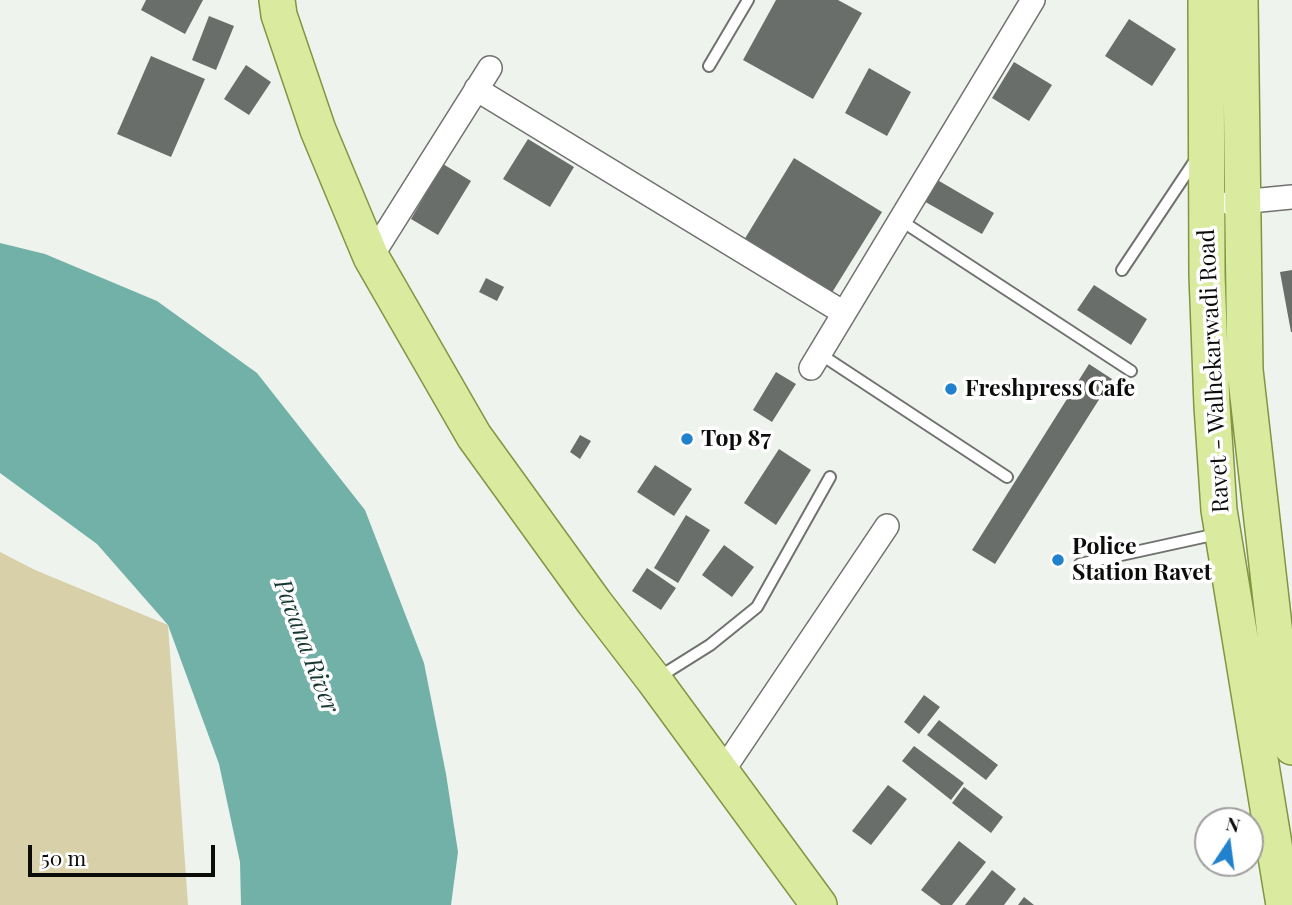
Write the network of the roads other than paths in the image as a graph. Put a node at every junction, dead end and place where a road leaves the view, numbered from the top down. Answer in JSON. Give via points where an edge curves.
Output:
{"nodes":[{"id":1,"x":748,"y":0,"type":"edge"},
{"id":2,"x":1033,"y":0,"type":"edge"},
{"id":3,"x":1206,"y":0,"type":"edge"},
{"id":4,"x":1240,"y":0,"type":"edge"},
{"id":5,"x":275,"y":5,"type":"edge"},
{"id":6,"x":709,"y":65,"type":"dead end"},
{"id":7,"x":491,"y":68,"type":"dead end"},
{"id":8,"x":476,"y":89,"type":"junction"},
{"id":9,"x":1205,"y":145,"type":"junction"},
{"id":10,"x":1292,"y":197,"type":"edge"},
{"id":11,"x":1206,"y":203,"type":"junction"},
{"id":12,"x":1242,"y":203,"type":"junction"},
{"id":13,"x":900,"y":220,"type":"junction"},
{"id":14,"x":371,"y":257,"type":"junction"},
{"id":15,"x":1122,"y":270,"type":"dead end"},
{"id":16,"x":845,"y":313,"type":"junction"},
{"id":17,"x":815,"y":361,"type":"joint"},
{"id":18,"x":1131,"y":371,"type":"dead end"},
{"id":19,"x":831,"y":477,"type":"dead end"},
{"id":20,"x":1007,"y":477,"type":"dead end"},
{"id":21,"x":887,"y":526,"type":"dead end"},
{"id":22,"x":1223,"y":533,"type":"junction"},
{"id":23,"x":1080,"y":564,"type":"dead end"},
{"id":24,"x":654,"y":680,"type":"junction"},
{"id":25,"x":1292,"y":747,"type":"edge"},
{"id":26,"x":722,"y":772,"type":"junction"},
{"id":27,"x":819,"y":905,"type":"edge"},
{"id":28,"x":1284,"y":905,"type":"edge"}],
"edges":[{"from":1,"to":6,"type":"lane"},
{"from":2,"to":13,"type":"street"},
{"from":3,"to":9,"type":"main road","name":"Ravet - Walhekarwadi Road"},
{"from":4,"to":12,"type":"main road","name":"Ravet - Walhekarwadi Road"},
{"from":5,"to":14,"type":"main road","via":[[318,130]]},
{"from":7,"to":8,"type":"street"},
{"from":8,"to":14,"type":"street"},
{"from":8,"to":16,"type":"street"},
{"from":9,"to":11,"type":"main road","name":"Ravet - Walhekarwadi Road"},
{"from":9,"to":15,"type":"lane"},
{"from":10,"to":12,"type":"street"},
{"from":11,"to":12,"type":"street"},
{"from":11,"to":22,"type":"main road","name":"Ravet - Walhekarwadi Road","via":[[1212,406]]},
{"from":12,"to":25,"type":"main road","name":"Ravet - Walhekarwadi Road","via":[[1245,370]]},
{"from":13,"to":16,"type":"street"},
{"from":13,"to":18,"type":"lane"},
{"from":14,"to":24,"type":"main road","via":[[474,436]]},
{"from":16,"to":17,"type":"street"},
{"from":17,"to":20,"type":"lane"},
{"from":19,"to":24,"type":"lane","via":[[757,607],[710,645]]},
{"from":21,"to":26,"type":"street"},
{"from":22,"to":23,"type":"lane"},
{"from":22,"to":28,"type":"main road","name":"Ravet - Walhekarwadi Road"},
{"from":24,"to":26,"type":"main road"},
{"from":26,"to":27,"type":"main road"}]}
